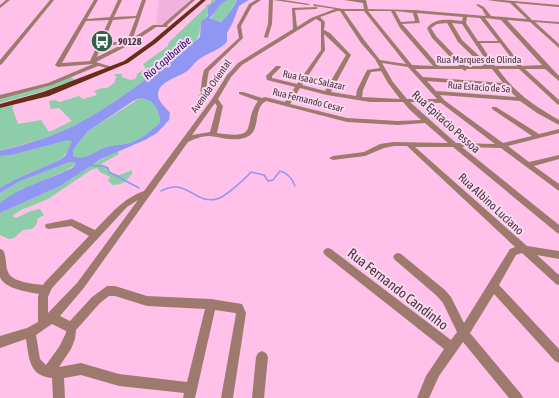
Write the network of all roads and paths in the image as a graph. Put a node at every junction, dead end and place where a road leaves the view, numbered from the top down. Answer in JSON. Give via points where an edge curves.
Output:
{"nodes":[{"id":1,"x":8,"y":0,"type":"edge"},
{"id":2,"x":52,"y":0,"type":"edge"},
{"id":3,"x":96,"y":0,"type":"edge"},
{"id":4,"x":120,"y":0,"type":"edge"},
{"id":5,"x":144,"y":0,"type":"edge"},
{"id":6,"x":192,"y":0,"type":"edge"},
{"id":7,"x":204,"y":0,"type":"edge"},
{"id":8,"x":259,"y":0,"type":"edge"},
{"id":9,"x":271,"y":0,"type":"edge"},
{"id":10,"x":275,"y":0,"type":"edge"},
{"id":11,"x":346,"y":0,"type":"edge"},
{"id":12,"x":489,"y":0,"type":"edge"},
{"id":13,"x":365,"y":1,"type":"edge"},
{"id":14,"x":511,"y":2,"type":"junction"},
{"id":15,"x":478,"y":4,"type":"dead end"},
{"id":16,"x":559,"y":6,"type":"edge"},
{"id":17,"x":0,"y":7,"type":"edge"},
{"id":18,"x":317,"y":10,"type":"edge"},
{"id":19,"x":341,"y":10,"type":"junction"},
{"id":20,"x":392,"y":10,"type":"junction"},
{"id":21,"x":366,"y":11,"type":"junction"},
{"id":22,"x":414,"y":11,"type":"junction"},
{"id":23,"x":465,"y":15,"type":"junction"},
{"id":24,"x":481,"y":16,"type":"junction"},
{"id":25,"x":137,"y":17,"type":"junction"},
{"id":26,"x":489,"y":17,"type":"junction"},
{"id":27,"x":502,"y":18,"type":"junction"},
{"id":28,"x":112,"y":19,"type":"junction"},
{"id":29,"x":84,"y":20,"type":"junction"},
{"id":30,"x":531,"y":20,"type":"junction"},
{"id":31,"x":449,"y":22,"type":"junction"},
{"id":32,"x":464,"y":22,"type":"junction"},
{"id":33,"x":399,"y":23,"type":"junction"},
{"id":34,"x":559,"y":23,"type":"edge"},
{"id":35,"x":296,"y":30,"type":"junction"},
{"id":36,"x":322,"y":31,"type":"junction"},
{"id":37,"x":266,"y":37,"type":"dead end"},
{"id":38,"x":476,"y":42,"type":"junction"},
{"id":39,"x":501,"y":42,"type":"junction"},
{"id":40,"x":128,"y":43,"type":"junction"},
{"id":41,"x":100,"y":45,"type":"junction"},
{"id":42,"x":559,"y":47,"type":"edge"},
{"id":43,"x":379,"y":61,"type":"junction"},
{"id":44,"x":94,"y":62,"type":"junction"},
{"id":45,"x":0,"y":63,"type":"edge"},
{"id":46,"x":411,"y":66,"type":"junction"},
{"id":47,"x":278,"y":67,"type":"dead end"},
{"id":48,"x":546,"y":67,"type":"junction"},
{"id":49,"x":110,"y":68,"type":"junction"},
{"id":50,"x":438,"y":68,"type":"junction"},
{"id":51,"x":465,"y":68,"type":"junction"},
{"id":52,"x":491,"y":68,"type":"junction"},
{"id":53,"x":521,"y":68,"type":"junction"},
{"id":54,"x":382,"y":69,"type":"junction"},
{"id":55,"x":422,"y":79,"type":"junction"},
{"id":56,"x":559,"y":79,"type":"edge"},
{"id":57,"x":507,"y":85,"type":"junction"},
{"id":58,"x":300,"y":87,"type":"junction"},
{"id":59,"x":241,"y":93,"type":"dead end"},
{"id":60,"x":327,"y":93,"type":"junction"},
{"id":61,"x":435,"y":93,"type":"junction"},
{"id":62,"x":0,"y":97,"type":"edge"},
{"id":63,"x":359,"y":98,"type":"junction"},
{"id":64,"x":216,"y":99,"type":"junction"},
{"id":65,"x":521,"y":99,"type":"junction"},
{"id":66,"x":201,"y":100,"type":"dead end"},
{"id":67,"x":262,"y":100,"type":"junction"},
{"id":68,"x":442,"y":101,"type":"junction"},
{"id":69,"x":406,"y":102,"type":"junction"},
{"id":70,"x":559,"y":103,"type":"edge"},
{"id":71,"x":287,"y":104,"type":"junction"},
{"id":72,"x":0,"y":106,"type":"edge"},
{"id":73,"x":494,"y":108,"type":"dead end"},
{"id":74,"x":427,"y":121,"type":"junction"},
{"id":75,"x":559,"y":123,"type":"edge"},
{"id":76,"x":559,"y":131,"type":"edge"},
{"id":77,"x":212,"y":135,"type":"junction"},
{"id":78,"x":537,"y":136,"type":"junction"},
{"id":79,"x":185,"y":141,"type":"junction"},
{"id":80,"x":408,"y":144,"type":"junction"},
{"id":81,"x":456,"y":146,"type":"junction"},
{"id":82,"x":501,"y":146,"type":"junction"},
{"id":83,"x":559,"y":157,"type":"edge"},
{"id":84,"x":333,"y":158,"type":"dead end"},
{"id":85,"x":528,"y":164,"type":"junction"},
{"id":86,"x":558,"y":186,"type":"edge"},
{"id":87,"x":147,"y":193,"type":"junction"},
{"id":88,"x":49,"y":226,"type":"dead end"},
{"id":89,"x":559,"y":229,"type":"edge"},
{"id":90,"x":96,"y":235,"type":"junction"},
{"id":91,"x":522,"y":249,"type":"junction"},
{"id":92,"x":328,"y":252,"type":"dead end"},
{"id":93,"x":0,"y":253,"type":"edge"},
{"id":94,"x":559,"y":255,"type":"edge"},
{"id":95,"x":398,"y":257,"type":"dead end"},
{"id":96,"x":559,"y":281,"type":"edge"},
{"id":97,"x":493,"y":286,"type":"junction"},
{"id":98,"x":45,"y":290,"type":"junction"},
{"id":99,"x":211,"y":304,"type":"junction"},
{"id":100,"x":47,"y":321,"type":"junction"},
{"id":101,"x":71,"y":328,"type":"junction"},
{"id":102,"x":30,"y":332,"type":"junction"},
{"id":103,"x":463,"y":333,"type":"junction"},
{"id":104,"x":0,"y":342,"type":"edge"},
{"id":105,"x":451,"y":347,"type":"junction"},
{"id":106,"x":559,"y":356,"type":"edge"},
{"id":107,"x":262,"y":357,"type":"dead end"},
{"id":108,"x":52,"y":373,"type":"junction"},
{"id":109,"x":190,"y":393,"type":"edge"},
{"id":110,"x":59,"y":398,"type":"edge"},
{"id":111,"x":227,"y":398,"type":"edge"},
{"id":112,"x":258,"y":398,"type":"edge"},
{"id":113,"x":422,"y":398,"type":"edge"},
{"id":114,"x":517,"y":398,"type":"edge"}],
"edges":[{"from":1,"to":17,"type":"street"},
{"from":2,"to":45,"type":"street"},
{"from":3,"to":29,"type":"street"},
{"from":4,"to":28,"type":"street"},
{"from":5,"to":25,"type":"street"},
{"from":6,"to":40,"type":"street","via":[[164,26],[154,27]]},
{"from":7,"to":49,"type":"main road","via":[[137,56]]},
{"from":8,"to":66,"type":"street","via":[[250,5],[239,26],[241,38],[207,70]]},
{"from":9,"to":37,"type":"street","via":[[270,24]]},
{"from":10,"to":18,"type":"street"},
{"from":11,"to":13,"type":"street"},
{"from":12,"to":14,"type":"street"},
{"from":13,"to":21,"type":"street"},
{"from":14,"to":16,"type":"street"},
{"from":14,"to":30,"type":"street"},
{"from":15,"to":26,"type":"street"},
{"from":18,"to":19,"type":"street"},
{"from":18,"to":19,"type":"street","via":[[336,7]]},
{"from":18,"to":35,"type":"street","name":"Avenida Oriental"},
{"from":18,"to":35,"type":"street","via":[[292,9]]},
{"from":18,"to":36,"type":"street","via":[[323,22]]},
{"from":19,"to":21,"type":"street"},
{"from":19,"to":43,"type":"street","name":"Rua Epitacio Pessoa"},
{"from":20,"to":21,"type":"street"},
{"from":20,"to":22,"type":"street"},
{"from":20,"to":33,"type":"street"},
{"from":21,"to":46,"type":"street"},
{"from":22,"to":23,"type":"street"},
{"from":22,"to":33,"type":"street","via":[[418,22]]},
{"from":23,"to":24,"type":"street"},
{"from":23,"to":32,"type":"street"},
{"from":24,"to":26,"type":"street"},
{"from":24,"to":39,"type":"street"},
{"from":25,"to":28,"type":"street"},
{"from":25,"to":40,"type":"street"},
{"from":26,"to":27,"type":"street"},
{"from":27,"to":30,"type":"street"},
{"from":27,"to":48,"type":"street"},
{"from":28,"to":29,"type":"street"},
{"from":28,"to":41,"type":"street"},
{"from":29,"to":44,"type":"street","via":[[58,65]]},
{"from":30,"to":34,"type":"street"},
{"from":30,"to":42,"type":"street"},
{"from":31,"to":32,"type":"street"},
{"from":31,"to":51,"type":"street","via":[[432,24],[430,31]]},
{"from":31,"to":52,"type":"street","via":[[460,41]]},
{"from":32,"to":38,"type":"street"},
{"from":33,"to":50,"type":"street"},
{"from":35,"to":64,"type":"street","name":"Avenida Oriental","via":[[240,64],[229,76]]},
{"from":36,"to":58,"type":"street","via":[[324,50]]},
{"from":36,"to":60,"type":"street","via":[[349,55]]},
{"from":38,"to":39,"type":"street"},
{"from":38,"to":52,"type":"street"},
{"from":39,"to":53,"type":"street"},
{"from":40,"to":41,"type":"street"},
{"from":40,"to":44,"type":"street"},
{"from":41,"to":44,"type":"street"},
{"from":43,"to":46,"type":"street","name":"Rua Marques de Olinda"},
{"from":43,"to":54,"type":"street","name":"Rua Epitacio Pessoa"},
{"from":44,"to":49,"type":"street"},
{"from":44,"to":62,"type":"street","via":[[55,83]]},
{"from":46,"to":50,"type":"street","name":"Rua Marques de Olinda"},
{"from":46,"to":55,"type":"street"},
{"from":47,"to":58,"type":"street","name":"Rua Isaac Salazar","via":[[269,79]]},
{"from":48,"to":53,"type":"street","name":"Rua Marques de Olinda"},
{"from":48,"to":56,"type":"street"},
{"from":49,"to":72,"type":"main road","via":[[39,96]]},
{"from":50,"to":51,"type":"street","name":"Rua Marques de Olinda"},
{"from":51,"to":52,"type":"street","name":"Rua Marques de Olinda"},
{"from":52,"to":53,"type":"street","name":"Rua Marques de Olinda"},
{"from":52,"to":57,"type":"street"},
{"from":53,"to":70,"type":"street"},
{"from":54,"to":63,"type":"street","via":[[369,71]]},
{"from":54,"to":69,"type":"street","name":"Rua Epitacio Pessoa"},
{"from":55,"to":57,"type":"street"},
{"from":55,"to":61,"type":"street"},
{"from":57,"to":65,"type":"street"},
{"from":58,"to":60,"type":"street","name":"Rua Isaac Salazar"},
{"from":58,"to":71,"type":"street"},
{"from":59,"to":67,"type":"street"},
{"from":60,"to":63,"type":"street","name":"Rua Isaac Salazar"},
{"from":61,"to":65,"type":"street","name":"Rua Estacio de Sa"},
{"from":61,"to":68,"type":"street"},
{"from":63,"to":69,"type":"street","name":"Rua Isaac Salazar"},
{"from":64,"to":77,"type":"street","via":[[220,106]]},
{"from":64,"to":79,"type":"street","name":"Avenida Oriental"},
{"from":65,"to":75,"type":"street"},
{"from":67,"to":71,"type":"street","name":"Rua Fernando Cesar"},
{"from":67,"to":77,"type":"street","name":"Rua Fernando Cesar","via":[[256,108],[253,126],[248,133],[239,137]]},
{"from":68,"to":69,"type":"street","name":"Rua Isaac Salazar"},
{"from":68,"to":82,"type":"street"},
{"from":69,"to":74,"type":"street","name":"Rua Epitacio Pessoa"},
{"from":71,"to":74,"type":"street","name":"Rua Fernando Cesar","via":[[347,120],[398,123]]},
{"from":73,"to":78,"type":"street"},
{"from":74,"to":81,"type":"street","name":"Rua Epitacio Pessoa"},
{"from":76,"to":78,"type":"street"},
{"from":77,"to":79,"type":"street","name":"Rua Fernando Cesar","via":[[200,135]]},
{"from":78,"to":82,"type":"street"},
{"from":79,"to":87,"type":"street","name":"Avenida Oriental"},
{"from":80,"to":81,"type":"street"},
{"from":80,"to":84,"type":"street","via":[[386,145],[365,154]]},
{"from":80,"to":91,"type":"street","name":"Rua Albino Luciano"},
{"from":81,"to":82,"type":"street"},
{"from":81,"to":89,"type":"street","name":"Rua Epitacio Pessoa"},
{"from":82,"to":85,"type":"street"},
{"from":83,"to":85,"type":"street"},
{"from":85,"to":86,"type":"street"},
{"from":87,"to":90,"type":"street","name":"Avenida Oriental","via":[[130,201]]},
{"from":87,"to":100,"type":"street","name":"Avenida Oriental","via":[[80,286]]},
{"from":88,"to":90,"type":"street","via":[[72,222]]},
{"from":90,"to":98,"type":"street","name":"Avenida Oriental"},
{"from":91,"to":94,"type":"street"},
{"from":91,"to":96,"type":"street","name":"Rua Albino Luciano"},
{"from":91,"to":97,"type":"street","via":[[513,252]]},
{"from":92,"to":105,"type":"street","name":"Rua Fernando Candinho"},
{"from":93,"to":98,"type":"street","via":[[4,276],[9,282]]},
{"from":95,"to":103,"type":"street","via":[[447,300]]},
{"from":97,"to":103,"type":"street"},
{"from":97,"to":106,"type":"street"},
{"from":98,"to":100,"type":"street"},
{"from":99,"to":101,"type":"street","via":[[147,301],[107,291]]},
{"from":99,"to":109,"type":"street"},
{"from":99,"to":111,"type":"street","via":[[241,310]]},
{"from":100,"to":101,"type":"street"},
{"from":100,"to":102,"type":"street","name":"Avenida Oriental"},
{"from":101,"to":108,"type":"street","via":[[70,339]]},
{"from":102,"to":104,"type":"street","name":"Avenida Oriental"},
{"from":102,"to":108,"type":"street","via":[[35,361]]},
{"from":103,"to":105,"type":"street"},
{"from":103,"to":114,"type":"street"},
{"from":105,"to":113,"type":"street"},
{"from":107,"to":112,"type":"street"},
{"from":108,"to":109,"type":"street","via":[[81,369],[119,380]]},
{"from":108,"to":110,"type":"street","via":[[59,382]]}]}
